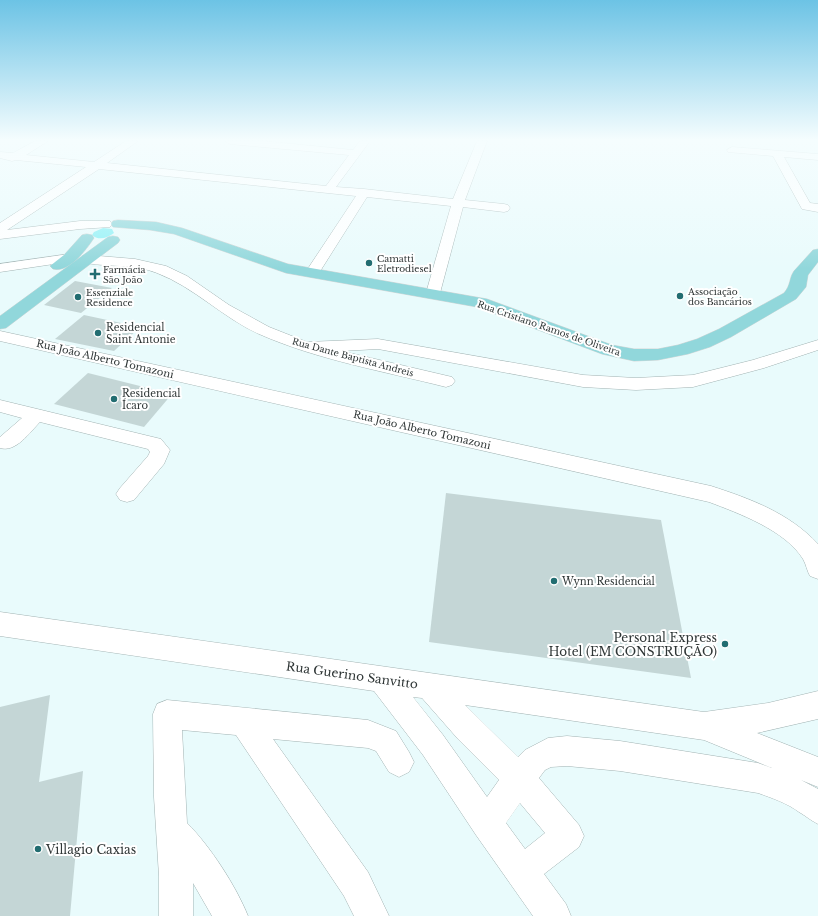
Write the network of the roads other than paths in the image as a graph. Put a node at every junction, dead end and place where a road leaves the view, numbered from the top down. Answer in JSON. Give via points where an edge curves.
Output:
{"nodes":[{"id":1,"x":69,"y":184,"type":"edge"},
{"id":2,"x":278,"y":184,"type":"edge"},
{"id":3,"x":333,"y":184,"type":"edge"},
{"id":4,"x":465,"y":184,"type":"edge"},
{"id":5,"x":794,"y":184,"type":"edge"},
{"id":6,"x":329,"y":189,"type":"junction"},
{"id":7,"x":364,"y":192,"type":"junction"},
{"id":8,"x":458,"y":202,"type":"junction"},
{"id":9,"x":504,"y":208,"type":"dead end"},
{"id":10,"x":818,"y":208,"type":"edge"},
{"id":11,"x":0,"y":229,"type":"edge"},
{"id":12,"x":49,"y":230,"type":"junction"},
{"id":13,"x":114,"y":231,"type":"junction"},
{"id":14,"x":0,"y":235,"type":"edge"},
{"id":15,"x":87,"y":238,"type":"junction"},
{"id":16,"x":818,"y":253,"type":"edge"},
{"id":17,"x":69,"y":258,"type":"junction"},
{"id":18,"x":87,"y":259,"type":"junction"},
{"id":19,"x":0,"y":268,"type":"edge"},
{"id":20,"x":312,"y":273,"type":"junction"},
{"id":21,"x":432,"y":293,"type":"junction"},
{"id":22,"x":5,"y":311,"type":"edge"},
{"id":23,"x":0,"y":324,"type":"edge"},
{"id":24,"x":0,"y":336,"type":"edge"},
{"id":25,"x":818,"y":345,"type":"edge"},
{"id":26,"x":305,"y":347,"type":"junction"},
{"id":27,"x":446,"y":381,"type":"dead end"},
{"id":28,"x":0,"y":406,"type":"edge"},
{"id":29,"x":36,"y":415,"type":"junction"},
{"id":30,"x":6,"y":443,"type":"dead end"},
{"id":31,"x":127,"y":494,"type":"dead end"},
{"id":32,"x":818,"y":569,"type":"edge"},
{"id":33,"x":0,"y":624,"type":"edge"},
{"id":34,"x":382,"y":680,"type":"junction"},
{"id":35,"x":429,"y":686,"type":"junction"},
{"id":36,"x":818,"y":705,"type":"edge"},
{"id":37,"x":244,"y":722,"type":"junction"},
{"id":38,"x":704,"y":726,"type":"junction"},
{"id":39,"x":399,"y":762,"type":"dead end"},
{"id":40,"x":818,"y":772,"type":"edge"},
{"id":41,"x":520,"y":778,"type":"junction"},
{"id":42,"x":818,"y":808,"type":"edge"},
{"id":43,"x":487,"y":824,"type":"junction"},
{"id":44,"x":172,"y":830,"type":"junction"},
{"id":45,"x":522,"y":871,"type":"junction"},
{"id":46,"x":176,"y":916,"type":"edge"},
{"id":47,"x":231,"y":916,"type":"edge"},
{"id":48,"x":372,"y":916,"type":"edge"},
{"id":49,"x":554,"y":916,"type":"edge"}],
"edges":[{"from":1,"to":11,"type":"street"},
{"from":2,"to":6,"type":"street"},
{"from":3,"to":6,"type":"street"},
{"from":4,"to":8,"type":"street"},
{"from":5,"to":10,"type":"street","via":[[806,206]]},
{"from":6,"to":7,"type":"street"},
{"from":7,"to":8,"type":"street"},
{"from":7,"to":20,"type":"street"},
{"from":8,"to":9,"type":"street"},
{"from":8,"to":21,"type":"street"},
{"from":12,"to":13,"type":"street","name":"Rua Cristiano Ramos de Oliveira","via":[[80,225]]},
{"from":12,"to":14,"type":"street","name":"Rua Cristiano Ramos de Oliveira"},
{"from":12,"to":15,"type":"street","name":"Rua Cristiano Ramos de Oliveira"},
{"from":13,"to":15,"type":"main road","via":[[95,241]]},
{"from":13,"to":18,"type":"main road"},
{"from":13,"to":20,"type":"main road","name":"Rua Cristiano Ramos de Oliveira","via":[[178,231],[238,250],[258,260]]},
{"from":15,"to":17,"type":"main road"},
{"from":16,"to":21,"type":"main road","name":"Rua Cristiano Ramos de Oliveira","via":[[800,274],[798,287],[790,296],[707,342],[684,351],[658,355],[627,355],[481,303]]},
{"from":17,"to":19,"type":"street"},
{"from":17,"to":22,"type":"main road"},
{"from":18,"to":22,"type":"main road"},
{"from":18,"to":26,"type":"street","name":"Rua Dante Baptista Andreis","via":[[135,263],[161,269],[182,279],[224,308],[263,330]]},
{"from":20,"to":21,"type":"main road","name":"Rua Cristiano Ramos de Oliveira"},
{"from":22,"to":23,"type":"main road"},
{"from":24,"to":32,"type":"street","name":"Rua João Alberto Tomazoni","via":[[711,494],[760,512],[788,530],[812,553]]},
{"from":25,"to":26,"type":"street","via":[[693,381],[636,384],[584,380],[378,344]]},
{"from":26,"to":27,"type":"street","name":"Rua Dante Baptista Andreis"},
{"from":28,"to":29,"type":"street"},
{"from":29,"to":30,"type":"street"},
{"from":29,"to":31,"type":"street","via":[[154,444],[160,450],[157,459]]},
{"from":33,"to":34,"type":"street","name":"Rua Guerino Sanvitto"},
{"from":34,"to":35,"type":"street","name":"Rua Guerino Sanvitto"},
{"from":34,"to":43,"type":"street","via":[[433,745]]},
{"from":35,"to":38,"type":"street","name":"Rua Guerino Sanvitto"},
{"from":35,"to":41,"type":"street"},
{"from":36,"to":38,"type":"street","name":"Rua Guerino Sanvitto","via":[[768,717]]},
{"from":37,"to":39,"type":"street","via":[[368,734],[386,741]]},
{"from":37,"to":44,"type":"street","via":[[167,714]]},
{"from":37,"to":48,"type":"street","via":[[356,884]]},
{"from":38,"to":40,"type":"street","name":"Rua Guerino Sanvitto"},
{"from":41,"to":42,"type":"street","via":[[535,760],[548,753],[567,751],[612,755],[758,778],[785,788]]},
{"from":41,"to":43,"type":"street"},
{"from":41,"to":45,"type":"street","via":[[568,836]]},
{"from":43,"to":45,"type":"street"},
{"from":44,"to":46,"type":"street"},
{"from":44,"to":47,"type":"street","via":[[192,851]]},
{"from":45,"to":49,"type":"street"}]}
